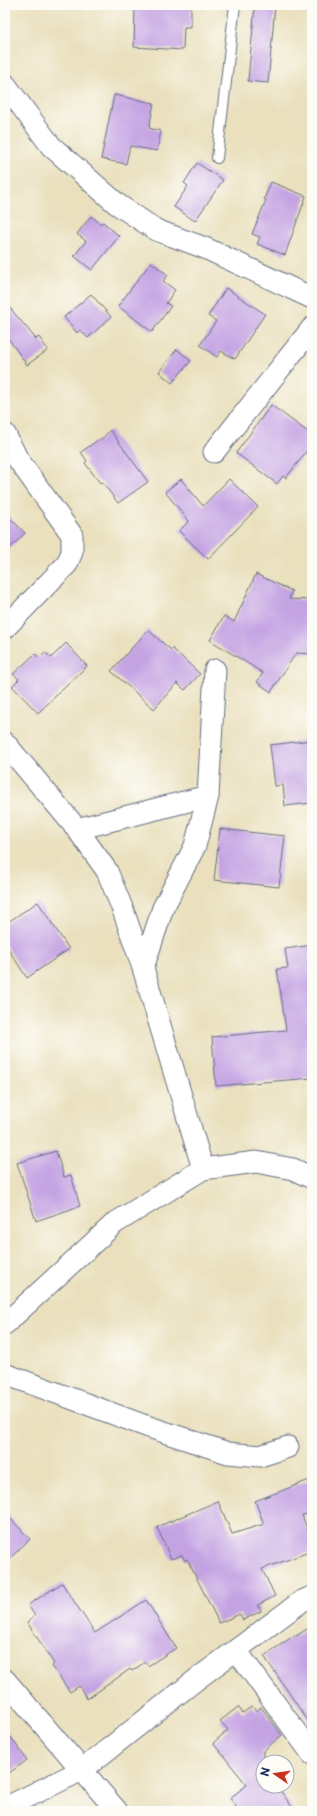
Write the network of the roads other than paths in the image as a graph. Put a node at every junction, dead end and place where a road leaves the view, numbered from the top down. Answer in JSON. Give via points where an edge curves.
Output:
{"nodes":[{"id":1,"x":235,"y":5,"type":"edge"},
{"id":2,"x":5,"y":84,"type":"edge"},
{"id":3,"x":217,"y":158,"type":"dead end"},
{"id":4,"x":312,"y":298,"type":"edge"},
{"id":5,"x":312,"y":328,"type":"edge"},
{"id":6,"x":5,"y":434,"type":"edge"},
{"id":7,"x":214,"y":452,"type":"dead end"},
{"id":8,"x":5,"y":628,"type":"edge"},
{"id":9,"x":215,"y":670,"type":"dead end"},
{"id":10,"x":5,"y":743,"type":"edge"},
{"id":11,"x":208,"y":796,"type":"junction"},
{"id":12,"x":77,"y":829,"type":"junction"},
{"id":13,"x":143,"y":968,"type":"junction"},
{"id":14,"x":203,"y":1170,"type":"junction"},
{"id":15,"x":312,"y":1178,"type":"edge"},
{"id":16,"x":5,"y":1324,"type":"edge"},
{"id":17,"x":5,"y":1374,"type":"edge"},
{"id":18,"x":288,"y":1447,"type":"dead end"},
{"id":19,"x":312,"y":1597,"type":"edge"},
{"id":20,"x":236,"y":1650,"type":"junction"},
{"id":21,"x":5,"y":1680,"type":"edge"},
{"id":22,"x":312,"y":1754,"type":"edge"},
{"id":23,"x":82,"y":1770,"type":"junction"},
{"id":24,"x":5,"y":1808,"type":"edge"},
{"id":25,"x":117,"y":1811,"type":"edge"}],
"edges":[{"from":1,"to":3,"type":"lane"},
{"from":2,"to":4,"type":"street","via":[[52,146],[117,204],[156,230],[205,248]]},
{"from":5,"to":7,"type":"street"},
{"from":6,"to":8,"type":"street","via":[[17,458],[72,536],[72,552],[67,564]]},
{"from":9,"to":11,"type":"street"},
{"from":10,"to":12,"type":"street"},
{"from":11,"to":12,"type":"street"},
{"from":11,"to":13,"type":"street","via":[[195,846],[163,908]]},
{"from":12,"to":13,"type":"street","via":[[107,871]]},
{"from":13,"to":14,"type":"street"},
{"from":14,"to":15,"type":"street","via":[[256,1162],[293,1169]]},
{"from":14,"to":16,"type":"street","via":[[115,1223]]},
{"from":17,"to":18,"type":"street","via":[[228,1453],[260,1456]]},
{"from":19,"to":20,"type":"street","via":[[302,1601]]},
{"from":20,"to":22,"type":"street"},
{"from":20,"to":23,"type":"street"},
{"from":21,"to":23,"type":"street"},
{"from":23,"to":24,"type":"street"},
{"from":23,"to":25,"type":"street"}]}
